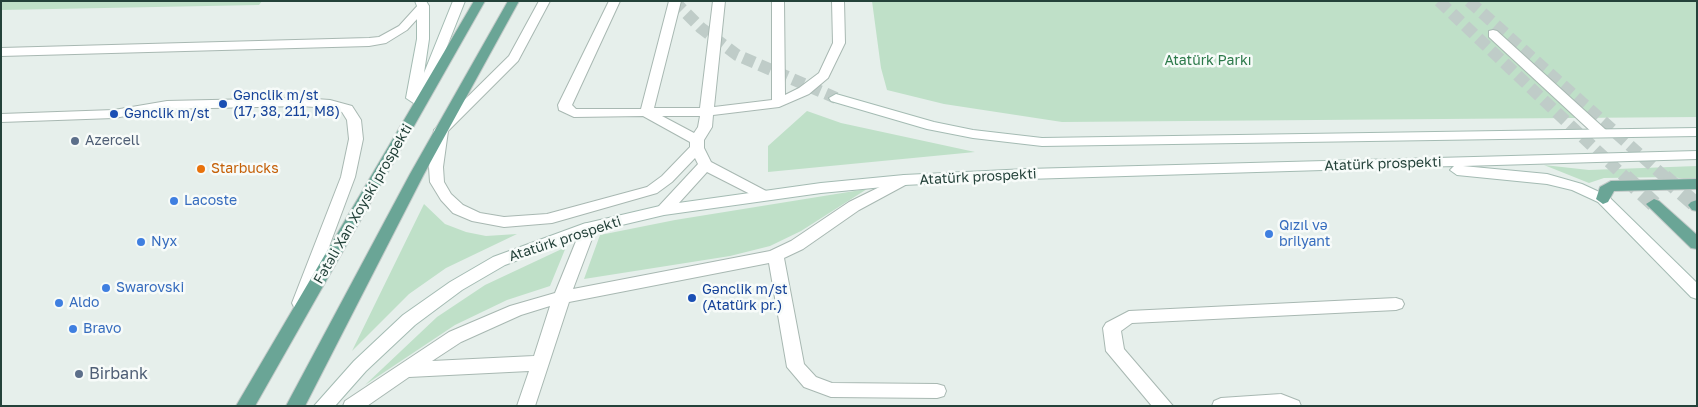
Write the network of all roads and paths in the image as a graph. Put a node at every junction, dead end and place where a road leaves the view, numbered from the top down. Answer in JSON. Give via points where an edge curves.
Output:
{"nodes":[{"id":1,"x":459,"y":1,"type":"edge"},
{"id":2,"x":480,"y":1,"type":"edge"},
{"id":3,"x":514,"y":1,"type":"edge"},
{"id":4,"x":545,"y":1,"type":"edge"},
{"id":5,"x":615,"y":1,"type":"edge"},
{"id":6,"x":675,"y":1,"type":"edge"},
{"id":7,"x":718,"y":1,"type":"edge"},
{"id":8,"x":778,"y":1,"type":"edge"},
{"id":9,"x":838,"y":1,"type":"edge"},
{"id":10,"x":421,"y":4,"type":"edge"},
{"id":11,"x":1493,"y":34,"type":"dead end"},
{"id":12,"x":1,"y":52,"type":"edge"},
{"id":13,"x":836,"y":98,"type":"tunnel mouth"},
{"id":14,"x":779,"y":103,"type":"junction"},
{"id":15,"x":707,"y":112,"type":"junction"},
{"id":16,"x":646,"y":113,"type":"junction"},
{"id":17,"x":1,"y":118,"type":"edge"},
{"id":18,"x":408,"y":127,"type":"junction"},
{"id":19,"x":441,"y":130,"type":"junction"},
{"id":20,"x":1697,"y":132,"type":"edge"},
{"id":21,"x":1601,"y":133,"type":"junction"},
{"id":22,"x":697,"y":144,"type":"junction"},
{"id":23,"x":1697,"y":155,"type":"edge"},
{"id":24,"x":1381,"y":164,"type":"junction"},
{"id":25,"x":705,"y":165,"type":"junction"},
{"id":26,"x":904,"y":180,"type":"junction"},
{"id":27,"x":1697,"y":184,"type":"edge"},
{"id":28,"x":762,"y":195,"type":"junction"},
{"id":29,"x":1603,"y":199,"type":"junction"},
{"id":30,"x":1654,"y":204,"type":"tunnel mouth"},
{"id":31,"x":664,"y":210,"type":"junction"},
{"id":32,"x":588,"y":228,"type":"junction"},
{"id":33,"x":1697,"y":244,"type":"edge"},
{"id":34,"x":776,"y":255,"type":"junction"},
{"id":35,"x":1697,"y":293,"type":"edge"},
{"id":36,"x":562,"y":297,"type":"junction"},
{"id":37,"x":1396,"y":304,"type":"dead end"},
{"id":38,"x":292,"y":325,"type":"junction"},
{"id":39,"x":540,"y":363,"type":"junction"},
{"id":40,"x":404,"y":370,"type":"junction"},
{"id":41,"x":937,"y":391,"type":"dead end"},
{"id":42,"x":245,"y":406,"type":"edge"},
{"id":43,"x":295,"y":406,"type":"edge"},
{"id":44,"x":323,"y":406,"type":"edge"},
{"id":45,"x":352,"y":406,"type":"edge"},
{"id":46,"x":526,"y":406,"type":"edge"},
{"id":47,"x":1164,"y":406,"type":"edge"},
{"id":48,"x":1221,"y":406,"type":"edge"},
{"id":49,"x":1292,"y":406,"type":"edge"}],
"edges":[{"from":1,"to":18,"type":"main road"},
{"from":2,"to":18,"type":"main road","name":"Fətəli Xan Xoyski prospekti"},
{"from":3,"to":19,"type":"main road"},
{"from":4,"to":19,"type":"main road","via":[[514,58]]},
{"from":5,"to":16,"type":"main road","via":[[564,105],[566,110],[574,113]]},
{"from":6,"to":16,"type":"main road"},
{"from":7,"to":15,"type":"main road"},
{"from":8,"to":14,"type":"main road"},
{"from":9,"to":14,"type":"main road","via":[[839,43],[824,75],[804,91]]},
{"from":10,"to":12,"type":"main road","via":[[402,28],[382,40],[369,42]]},
{"from":10,"to":18,"type":"main road","via":[[423,39]]},
{"from":11,"to":21,"type":"main road"},
{"from":13,"to":21,"type":"main road","name":"Atatürk prospekti","via":[[932,126],[1042,142]]},
{"from":14,"to":15,"type":"main road"},
{"from":15,"to":16,"type":"main road"},
{"from":15,"to":22,"type":"main road","via":[[705,127]]},
{"from":16,"to":22,"type":"main road"},
{"from":17,"to":38,"type":"main road","via":[[114,114],[167,105],[242,103],[301,102],[330,104],[347,110],[354,120],[356,140],[348,177]]},
{"from":18,"to":38,"type":"main road","name":"Fətəli Xan Xoyski prospekti"},
{"from":19,"to":22,"type":"main road","via":[[437,182],[446,197],[458,209],[477,217],[504,222],[546,219],[652,190],[667,179]]},
{"from":19,"to":43,"type":"main road"},
{"from":20,"to":21,"type":"main road","name":"Atatürk prospekti"},
{"from":22,"to":25,"type":"main road"},
{"from":23,"to":24,"type":"main road","name":"Atatürk prospekti"},
{"from":24,"to":26,"type":"main road","name":"Atatürk prospekti"},
{"from":24,"to":29,"type":"main road","via":[[1547,179],[1577,187]]},
{"from":25,"to":28,"type":"main road"},
{"from":25,"to":31,"type":"main road"},
{"from":26,"to":28,"type":"main road","name":"Atatürk prospekti"},
{"from":26,"to":34,"type":"main road","via":[[854,206],[797,245]]},
{"from":27,"to":29,"type":"main road","via":[[1610,186],[1605,190]]},
{"from":28,"to":31,"type":"main road","name":"Atatürk prospekti"},
{"from":29,"to":35,"type":"main road"},
{"from":30,"to":33,"type":"main road"},
{"from":31,"to":32,"type":"main road","name":"Atatürk prospekti"},
{"from":32,"to":36,"type":"main road"},
{"from":32,"to":44,"type":"main road","name":"Atatürk prospekti","via":[[499,261],[456,286],[409,320]]},
{"from":34,"to":36,"type":"main road"},
{"from":34,"to":41,"type":"main road","via":[[796,367],[810,382],[831,390]]},
{"from":36,"to":39,"type":"main road"},
{"from":36,"to":40,"type":"main road","via":[[516,310],[455,337]]},
{"from":37,"to":47,"type":"main road","via":[[1129,317],[1112,328],[1115,351]]},
{"from":38,"to":42,"type":"main road","name":"Fətəli Xan Xoyski prospekti"},
{"from":39,"to":40,"type":"main road"},
{"from":39,"to":46,"type":"main road"},
{"from":40,"to":45,"type":"main road"},
{"from":48,"to":49,"type":"main road","via":[[1281,402]]}]}
